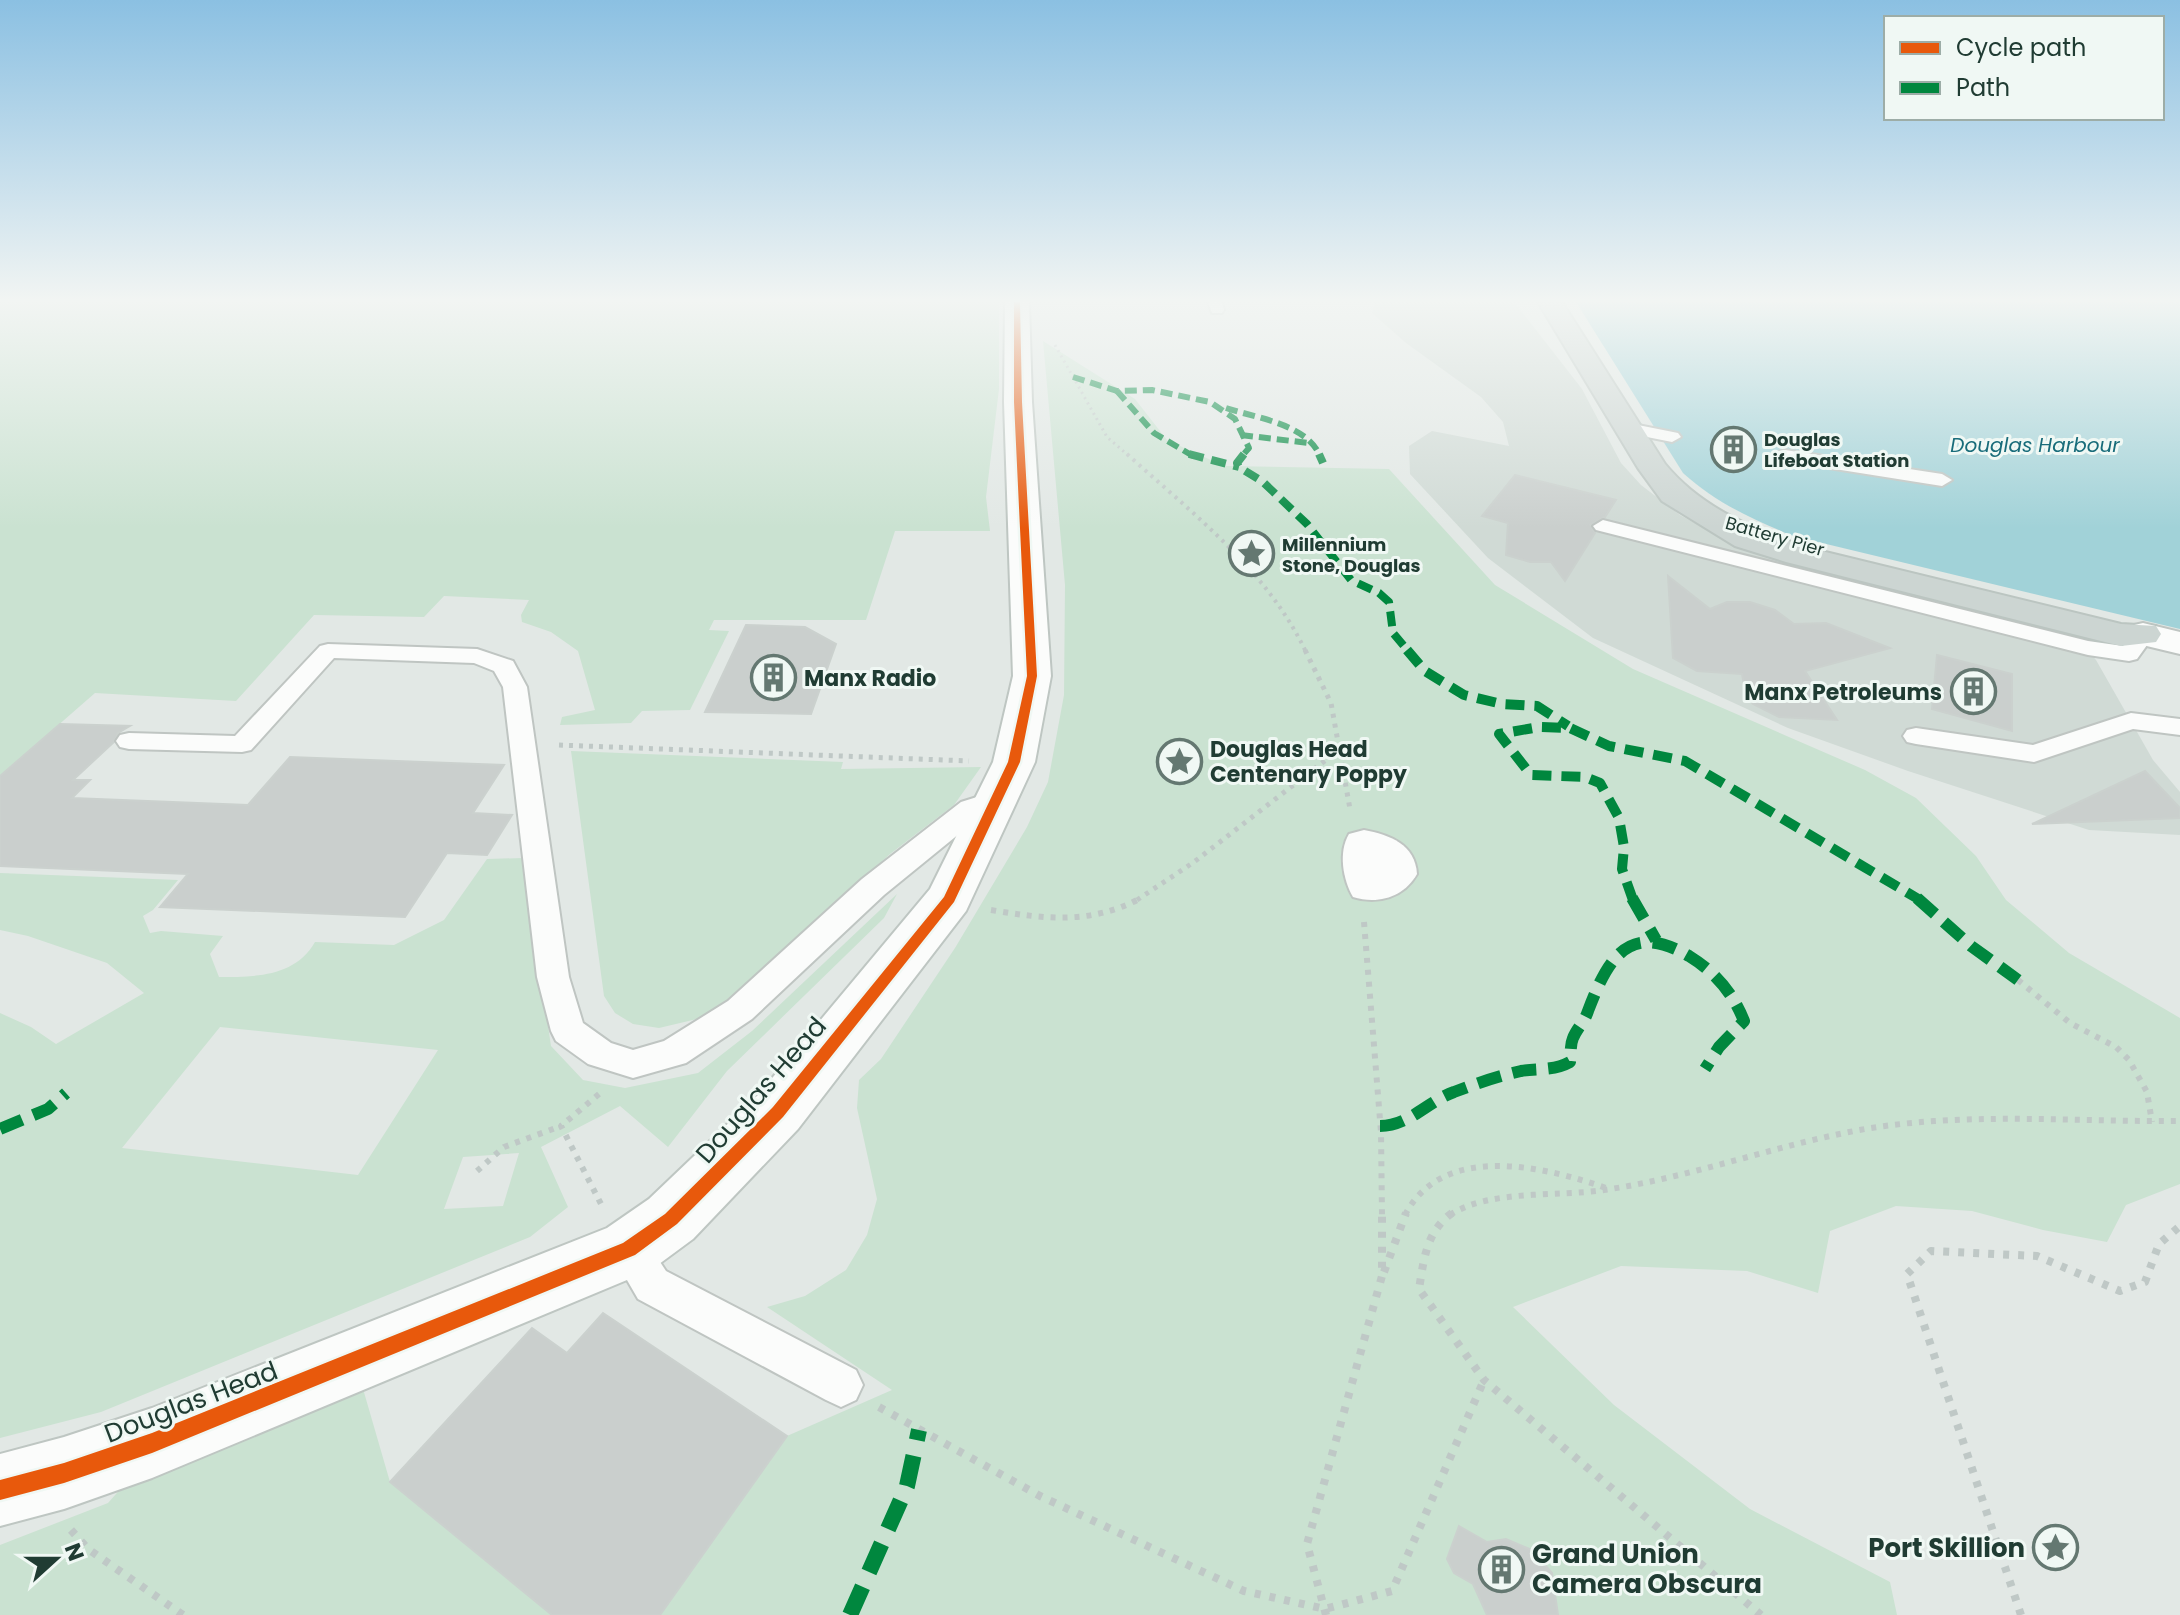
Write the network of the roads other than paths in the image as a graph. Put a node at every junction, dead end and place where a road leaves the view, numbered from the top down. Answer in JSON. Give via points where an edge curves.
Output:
{"nodes":[{"id":1,"x":1019,"y":377,"type":"edge"},
{"id":2,"x":1597,"y":377,"type":"edge"},
{"id":3,"x":1628,"y":428,"type":"junction"},
{"id":4,"x":1665,"y":435,"type":"dead end"},
{"id":5,"x":1785,"y":456,"type":"dead end"},
{"id":6,"x":1942,"y":480,"type":"dead end"},
{"id":7,"x":1603,"y":526,"type":"dead end"},
{"id":8,"x":2143,"y":634,"type":"junction"},
{"id":9,"x":2180,"y":643,"type":"edge"},
{"id":10,"x":2180,"y":727,"type":"edge"},
{"id":11,"x":1916,"y":736,"type":"dead end"},
{"id":12,"x":129,"y":741,"type":"dead end"},
{"id":13,"x":996,"y":800,"type":"junction"},
{"id":14,"x":617,"y":1230,"type":"junction"},
{"id":15,"x":841,"y":1385,"type":"road end"},
{"id":16,"x":32,"y":1481,"type":"edge"}],
"edges":[{"from":1,"to":13,"type":"main road","name":"Douglas Head","via":[[1032,676],[1014,762]]},
{"from":2,"to":3,"type":"main road","name":"Battery Pier"},
{"from":3,"to":4,"type":"lane"},
{"from":3,"to":8,"type":"main road","name":"Battery Pier","via":[[1673,494],[1747,539],[2121,635]]},
{"from":5,"to":6,"type":"lane"},
{"from":7,"to":8,"type":"lane","via":[[2088,648],[2129,654]]},
{"from":8,"to":9,"type":"main road","name":"Battery Pier"},
{"from":10,"to":11,"type":"lane","via":[[2131,721],[2034,754]]},
{"from":12,"to":13,"type":"lane","via":[[242,744],[328,651],[477,656],[504,666],[515,687],[553,977],[568,1031],[600,1054],[633,1064],[674,1053],[740,1010],[873,887],[971,809]]},
{"from":13,"to":14,"type":"main road","name":"Douglas Head","via":[[949,899],[778,1112],[671,1219]]},
{"from":14,"to":15,"type":"lane","via":[[652,1285]]},
{"from":14,"to":16,"type":"main road","name":"Douglas Head","via":[[167,1438]]}]}
